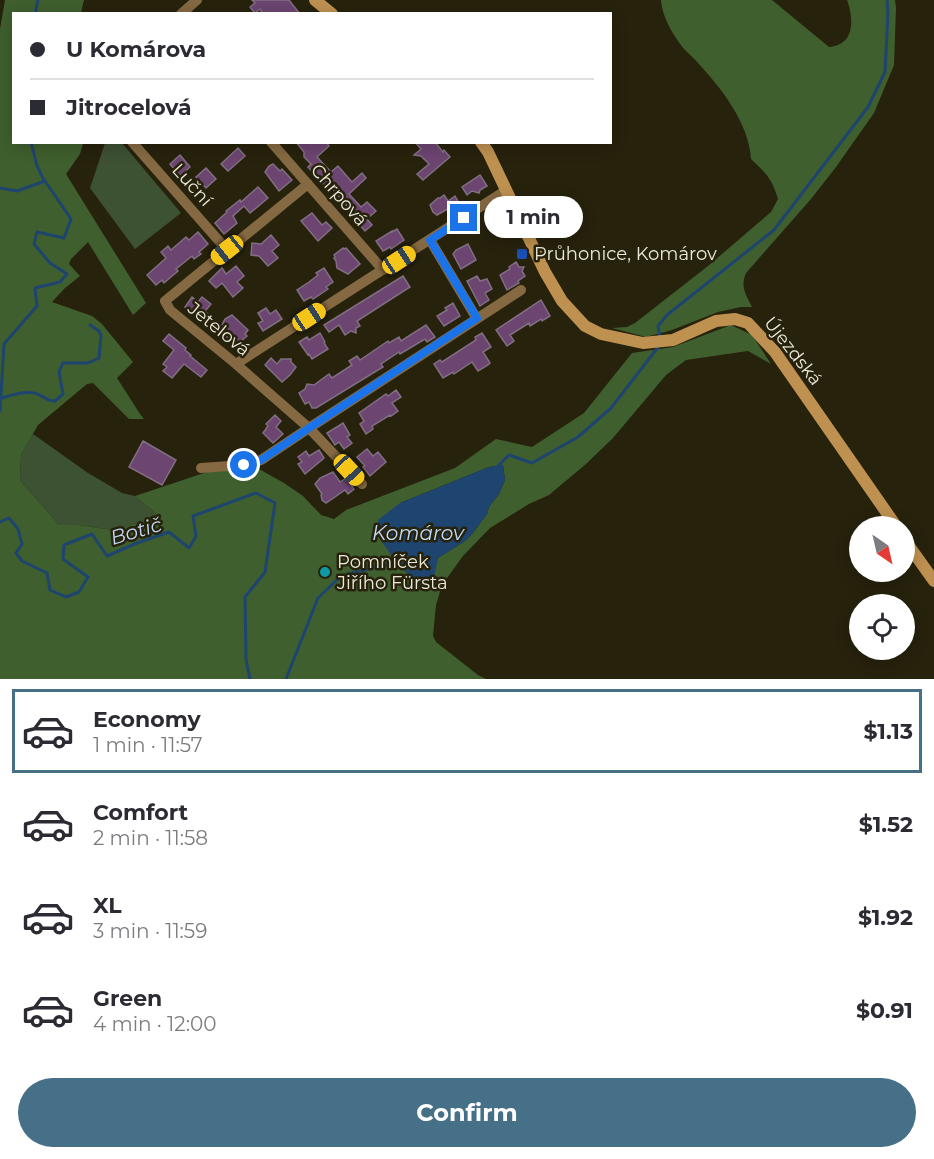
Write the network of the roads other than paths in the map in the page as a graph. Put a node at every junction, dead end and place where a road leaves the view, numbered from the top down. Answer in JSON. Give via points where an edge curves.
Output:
{"nodes":[{"id":1,"x":197,"y":0,"type":"edge"},
{"id":2,"x":315,"y":0,"type":"edge"},
{"id":3,"x":183,"y":12,"type":"edge"},
{"id":4,"x":330,"y":12,"type":"edge"},
{"id":5,"x":134,"y":144,"type":"edge"},
{"id":6,"x":273,"y":144,"type":"edge"},
{"id":7,"x":482,"y":144,"type":"edge"},
{"id":8,"x":308,"y":184,"type":"junction"},
{"id":9,"x":505,"y":191,"type":"junction"},
{"id":10,"x":430,"y":240,"type":"junction"},
{"id":11,"x":227,"y":250,"type":"junction"},
{"id":12,"x":383,"y":270,"type":"junction"},
{"id":13,"x":521,"y":290,"type":"dead end"},
{"id":14,"x":477,"y":318,"type":"junction"},
{"id":15,"x":236,"y":364,"type":"junction"},
{"id":16,"x":309,"y":428,"type":"junction"},
{"id":17,"x":201,"y":468,"type":"dead end"},
{"id":18,"x":362,"y":484,"type":"dead end"},
{"id":19,"x":889,"y":516,"type":"edge"},
{"id":20,"x":915,"y":555,"type":"edge"},
{"id":21,"x":934,"y":582,"type":"edge"}],
"edges":[{"from":1,"to":3,"type":"street"},
{"from":2,"to":4,"type":"street"},
{"from":5,"to":11,"type":"street","name":"Luční"},
{"from":6,"to":8,"type":"street","name":"Chrpová"},
{"from":7,"to":9,"type":"street","name":"Újezdská"},
{"from":8,"to":11,"type":"street","name":"Jetelová"},
{"from":8,"to":12,"type":"street","name":"Chrpová"},
{"from":9,"to":10,"type":"street"},
{"from":9,"to":19,"type":"street","name":"Újezdská","via":[[545,273],[562,301],[585,326],[601,334],[644,343],[673,340],[716,321],[735,319],[748,323],[775,352]]},
{"from":10,"to":12,"type":"street"},
{"from":10,"to":14,"type":"street"},
{"from":11,"to":15,"type":"street","name":"Jetelová","via":[[165,301],[170,310]]},
{"from":12,"to":15,"type":"street"},
{"from":13,"to":14,"type":"street"},
{"from":14,"to":16,"type":"street"},
{"from":15,"to":16,"type":"street","name":"Jetelová"},
{"from":16,"to":17,"type":"street","via":[[255,463]]},
{"from":16,"to":18,"type":"street","name":"Jetelová"},
{"from":20,"to":21,"type":"street"}]}
